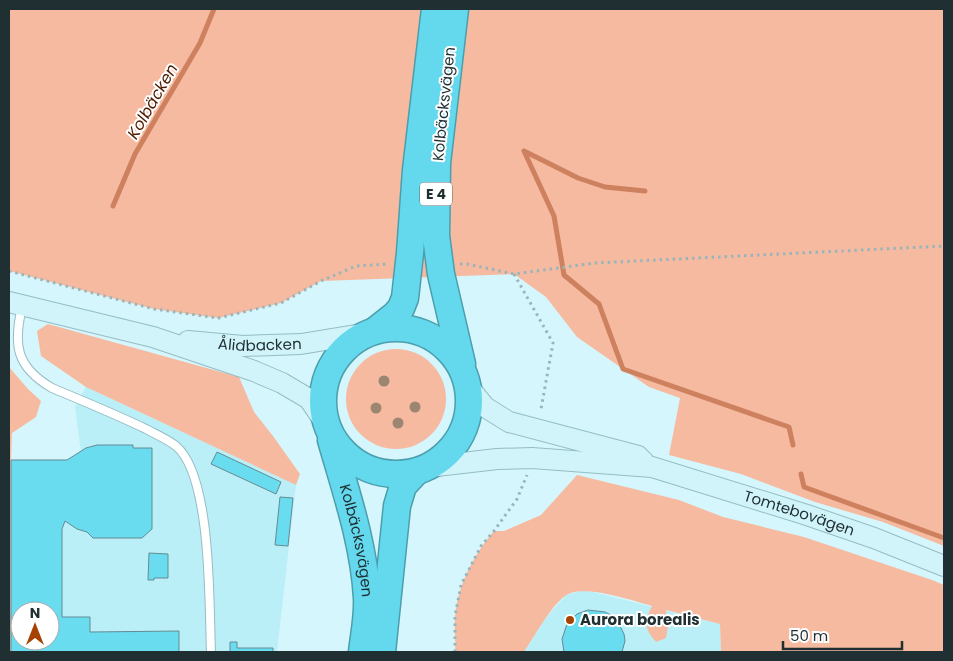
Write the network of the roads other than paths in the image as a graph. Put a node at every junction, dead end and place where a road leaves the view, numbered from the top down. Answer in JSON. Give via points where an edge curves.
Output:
{"nodes":[{"id":1,"x":435,"y":9,"type":"edge"},
{"id":2,"x":455,"y":9,"type":"edge"},
{"id":3,"x":16,"y":303,"type":"edge"},
{"id":4,"x":372,"y":332,"type":"junction"},
{"id":5,"x":153,"y":337,"type":"junction"},
{"id":6,"x":466,"y":381,"type":"junction"},
{"id":7,"x":327,"y":428,"type":"junction"},
{"id":8,"x":652,"y":468,"type":"junction"},
{"id":9,"x":422,"y":469,"type":"junction"},
{"id":10,"x":944,"y":566,"type":"edge"},
{"id":11,"x":211,"y":652,"type":"edge"},
{"id":12,"x":362,"y":652,"type":"edge"},
{"id":13,"x":382,"y":652,"type":"edge"}],
"edges":[{"from":1,"to":4,"type":"highway","name":"Kolbäcksvägen","number":"E 4","via":[[404,298],[395,316]]},
{"from":2,"to":6,"type":"highway","name":"Kolbäcksvägen","number":"E 4","via":[[437,163],[436,236],[441,274]]},
{"from":3,"to":5,"type":"main road","name":"Ålidbacken"},
{"from":3,"to":11,"type":"lane","via":[[20,354],[36,379],[157,435],[176,446],[184,457],[199,490],[205,527]]},
{"from":4,"to":5,"type":"main road","name":"Ålidbacken","via":[[301,344],[243,346]]},
{"from":4,"to":6,"type":"highway","number":"E 4","via":[[403,328],[431,337],[452,355]]},
{"from":4,"to":7,"type":"highway","number":"E 4","via":[[352,342],[332,364],[326,376],[322,399]]},
{"from":5,"to":7,"type":"main road","name":"Ålidbacken","via":[[282,383],[309,399]]},
{"from":6,"to":8,"type":"main road","name":"Tomtebovägen","via":[[485,406],[509,422],[638,456]]},
{"from":6,"to":9,"type":"highway","number":"E 4","via":[[469,406],[461,434],[447,454]]},
{"from":7,"to":9,"type":"highway","number":"E 4","via":[[342,452],[360,465],[388,474]]},
{"from":7,"to":12,"type":"highway","name":"Kolbäcksvägen","number":"E 4","via":[[357,530],[363,565],[367,600]]},
{"from":8,"to":9,"type":"main road","name":"Tomtebovägen","via":[[532,458]]},
{"from":8,"to":10,"type":"main road","name":"Tomtebovägen","via":[[806,515]]},
{"from":9,"to":13,"type":"highway","name":"Kolbäcksvägen","number":"E 4","via":[[403,486],[397,506]]}]}
